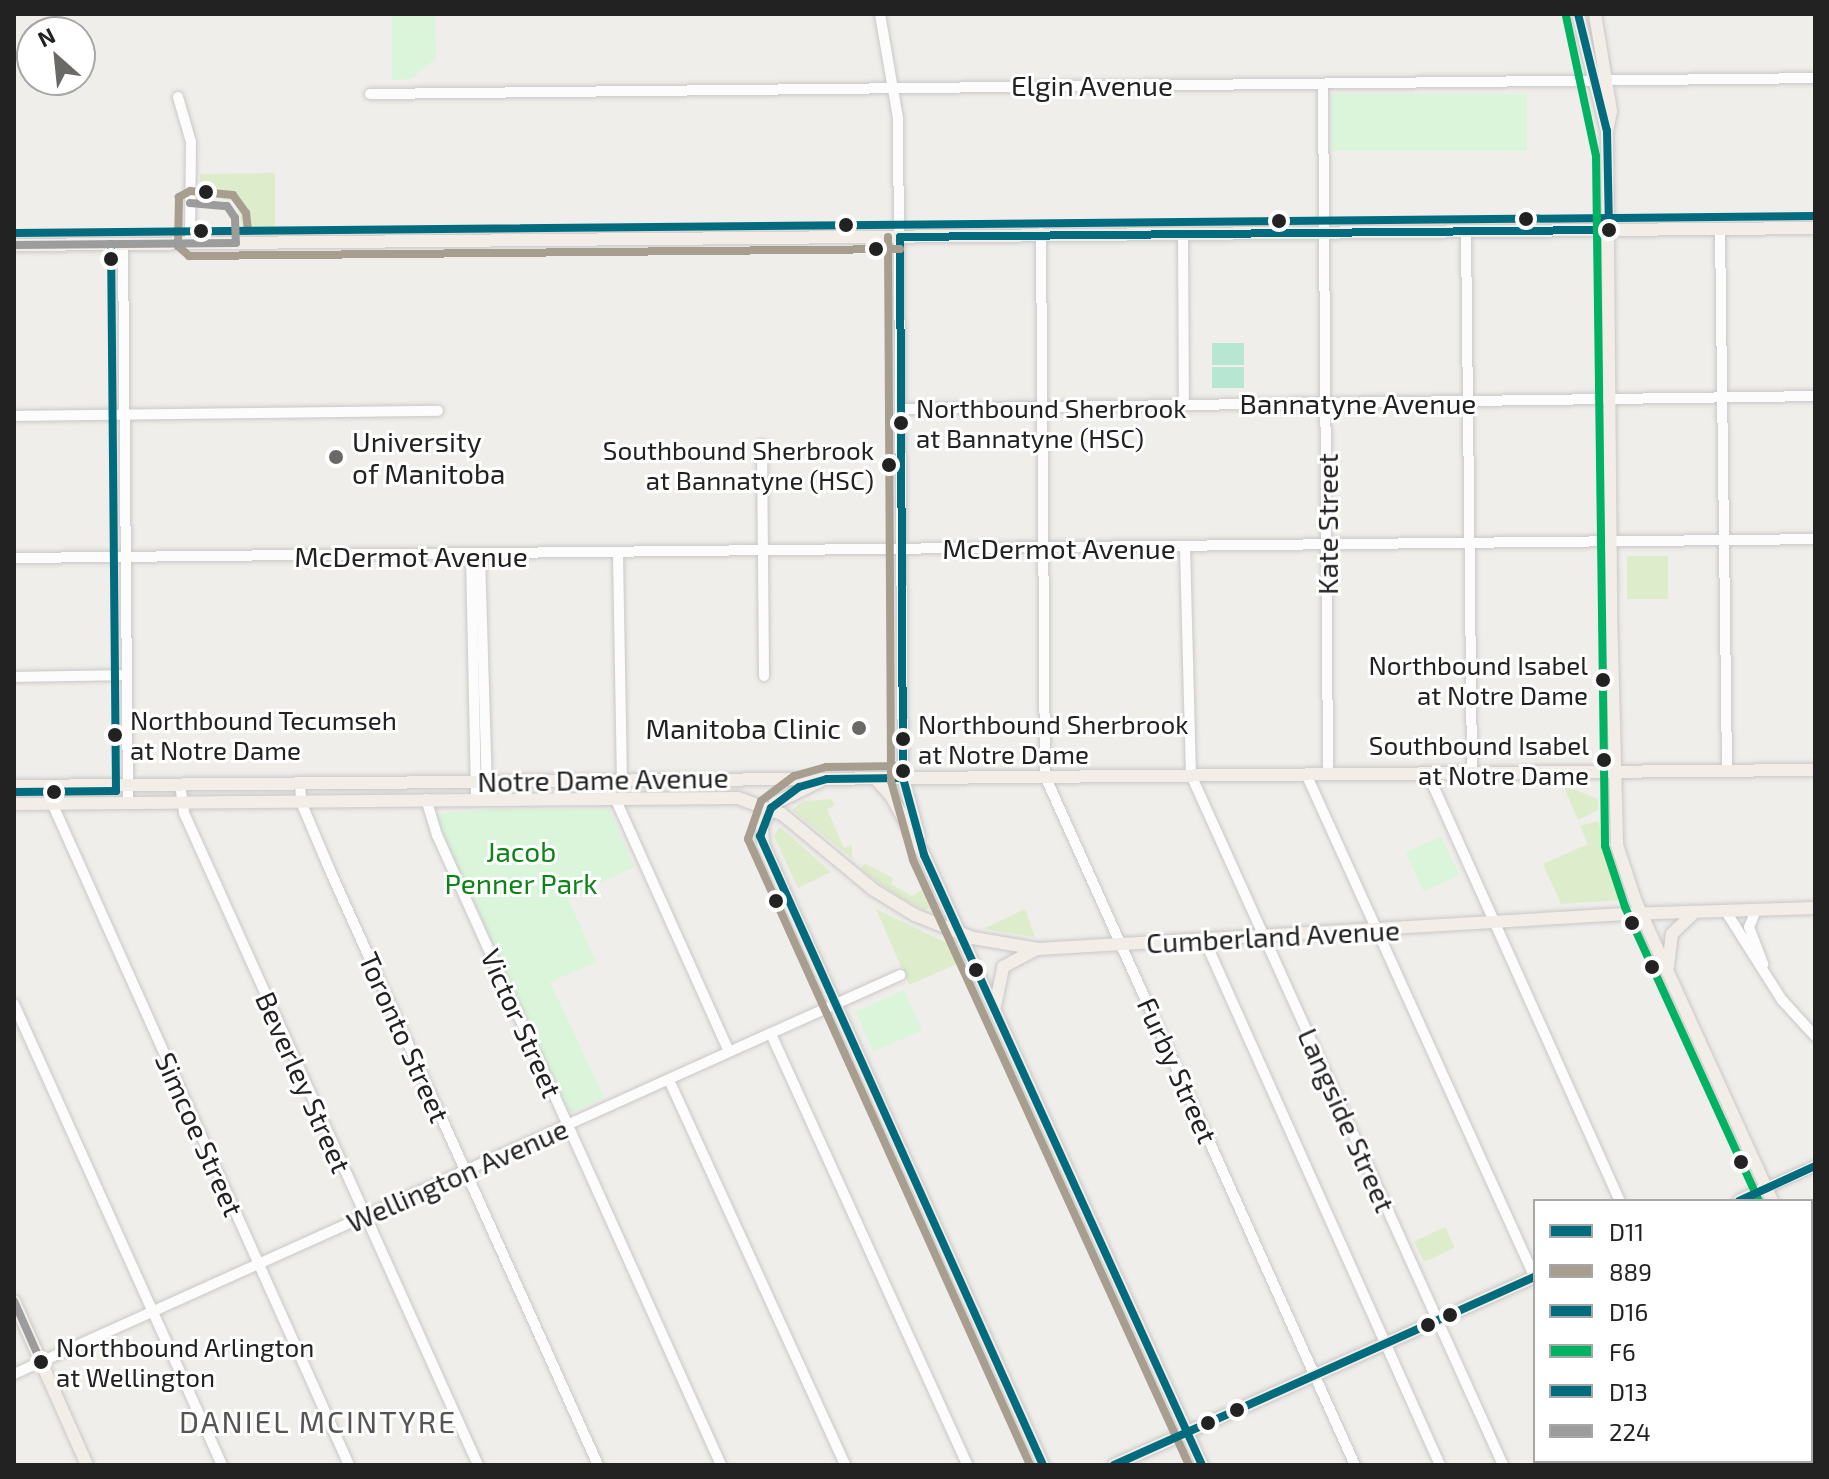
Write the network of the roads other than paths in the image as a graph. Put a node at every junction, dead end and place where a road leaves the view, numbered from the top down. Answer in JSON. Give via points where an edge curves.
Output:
{"nodes":[{"id":1,"x":880,"y":14,"type":"edge"},
{"id":2,"x":1578,"y":14,"type":"edge"},
{"id":3,"x":1595,"y":14,"type":"edge"},
{"id":4,"x":1815,"y":78,"type":"edge"},
{"id":5,"x":1592,"y":79,"type":"junction"},
{"id":6,"x":1610,"y":79,"type":"junction"},
{"id":7,"x":1323,"y":84,"type":"junction"},
{"id":8,"x":892,"y":86,"type":"junction"},
{"id":9,"x":370,"y":94,"type":"dead end"},
{"id":10,"x":178,"y":97,"type":"dead end"},
{"id":11,"x":1607,"y":131,"type":"junction"},
{"id":12,"x":1720,"y":228,"type":"junction"},
{"id":13,"x":1815,"y":228,"type":"edge"},
{"id":14,"x":1609,"y":230,"type":"junction"},
{"id":15,"x":1466,"y":231,"type":"junction"},
{"id":16,"x":1324,"y":232,"type":"junction"},
{"id":17,"x":1041,"y":233,"type":"junction"},
{"id":18,"x":1183,"y":233,"type":"junction"},
{"id":19,"x":900,"y":237,"type":"junction"},
{"id":20,"x":123,"y":244,"type":"junction"},
{"id":21,"x":190,"y":244,"type":"junction"},
{"id":22,"x":14,"y":245,"type":"edge"},
{"id":23,"x":1815,"y":396,"type":"edge"},
{"id":24,"x":1723,"y":398,"type":"junction"},
{"id":25,"x":1609,"y":400,"type":"junction"},
{"id":26,"x":1326,"y":402,"type":"junction"},
{"id":27,"x":1466,"y":402,"type":"junction"},
{"id":28,"x":1184,"y":404,"type":"junction"},
{"id":29,"x":1040,"y":406,"type":"junction"},
{"id":30,"x":901,"y":409,"type":"junction"},
{"id":31,"x":438,"y":411,"type":"dead end"},
{"id":32,"x":124,"y":415,"type":"junction"},
{"id":33,"x":14,"y":416,"type":"edge"},
{"id":34,"x":762,"y":445,"type":"dead end"},
{"id":35,"x":1815,"y":539,"type":"edge"},
{"id":36,"x":1724,"y":540,"type":"junction"},
{"id":37,"x":1610,"y":541,"type":"junction"},
{"id":38,"x":1467,"y":544,"type":"junction"},
{"id":39,"x":1327,"y":546,"type":"junction"},
{"id":40,"x":1185,"y":547,"type":"junction"},
{"id":41,"x":1043,"y":548,"type":"junction"},
{"id":42,"x":902,"y":549,"type":"junction"},
{"id":43,"x":761,"y":552,"type":"junction"},
{"id":44,"x":618,"y":554,"type":"junction"},
{"id":45,"x":475,"y":555,"type":"junction"},
{"id":46,"x":14,"y":558,"type":"edge"},
{"id":47,"x":124,"y":558,"type":"junction"},
{"id":48,"x":127,"y":675,"type":"junction"},
{"id":49,"x":764,"y":676,"type":"dead end"},
{"id":50,"x":14,"y":677,"type":"edge"},
{"id":51,"x":1727,"y":770,"type":"junction"},
{"id":52,"x":1815,"y":770,"type":"edge"},
{"id":53,"x":1613,"y":771,"type":"junction"},
{"id":54,"x":1427,"y":772,"type":"junction"},
{"id":55,"x":1472,"y":772,"type":"junction"},
{"id":56,"x":1328,"y":773,"type":"junction"},
{"id":57,"x":1306,"y":774,"type":"junction"},
{"id":58,"x":1191,"y":775,"type":"junction"},
{"id":59,"x":1045,"y":776,"type":"junction"},
{"id":60,"x":622,"y":778,"type":"junction"},
{"id":61,"x":875,"y":778,"type":"junction"},
{"id":62,"x":903,"y":778,"type":"junction"},
{"id":63,"x":827,"y":779,"type":"junction"},
{"id":64,"x":481,"y":781,"type":"junction"},
{"id":65,"x":300,"y":782,"type":"junction"},
{"id":66,"x":180,"y":784,"type":"junction"},
{"id":67,"x":128,"y":785,"type":"junction"},
{"id":68,"x":14,"y":786,"type":"edge"},
{"id":69,"x":482,"y":798,"type":"junction"},
{"id":70,"x":615,"y":798,"type":"junction"},
{"id":71,"x":426,"y":799,"type":"junction"},
{"id":72,"x":301,"y":802,"type":"junction"},
{"id":73,"x":52,"y":803,"type":"junction"},
{"id":74,"x":128,"y":803,"type":"junction"},
{"id":75,"x":14,"y":804,"type":"edge"},
{"id":76,"x":180,"y":804,"type":"junction"},
{"id":77,"x":771,"y":808,"type":"junction"},
{"id":78,"x":924,"y":855,"type":"junction"},
{"id":79,"x":1815,"y":908,"type":"edge"},
{"id":80,"x":1725,"y":910,"type":"junction"},
{"id":81,"x":1756,"y":910,"type":"junction"},
{"id":82,"x":1695,"y":912,"type":"junction"},
{"id":83,"x":1641,"y":913,"type":"junction"},
{"id":84,"x":1494,"y":922,"type":"junction"},
{"id":85,"x":1377,"y":930,"type":"junction"},
{"id":86,"x":960,"y":934,"type":"junction"},
{"id":87,"x":1264,"y":938,"type":"junction"},
{"id":88,"x":1205,"y":941,"type":"junction"},
{"id":89,"x":1120,"y":945,"type":"junction"},
{"id":90,"x":1038,"y":949,"type":"junction"},
{"id":91,"x":1763,"y":966,"type":"junction"},
{"id":92,"x":1669,"y":974,"type":"junction"},
{"id":93,"x":900,"y":975,"type":"dead end"},
{"id":94,"x":14,"y":1004,"type":"edge"},
{"id":95,"x":836,"y":1005,"type":"junction"},
{"id":96,"x":995,"y":1012,"type":"junction"},
{"id":97,"x":771,"y":1034,"type":"junction"},
{"id":98,"x":1815,"y":1036,"type":"edge"},
{"id":99,"x":729,"y":1052,"type":"junction"},
{"id":100,"x":669,"y":1080,"type":"junction"},
{"id":101,"x":568,"y":1125,"type":"junction"},
{"id":102,"x":1815,"y":1166,"type":"edge"},
{"id":103,"x":466,"y":1171,"type":"junction"},
{"id":104,"x":1766,"y":1188,"type":"junction"},
{"id":105,"x":1619,"y":1199,"type":"edge"},
{"id":106,"x":1743,"y":1199,"type":"edge"},
{"id":107,"x":1771,"y":1199,"type":"edge"},
{"id":108,"x":364,"y":1216,"type":"junction"},
{"id":109,"x":258,"y":1264,"type":"junction"},
{"id":110,"x":1533,"y":1273,"type":"edge"},
{"id":111,"x":1533,"y":1278,"type":"edge"},
{"id":112,"x":14,"y":1301,"type":"edge"},
{"id":113,"x":153,"y":1312,"type":"junction"},
{"id":114,"x":1438,"y":1320,"type":"junction"},
{"id":115,"x":1384,"y":1343,"type":"junction"},
{"id":116,"x":41,"y":1362,"type":"junction"},
{"id":117,"x":14,"y":1374,"type":"edge"},
{"id":118,"x":1314,"y":1374,"type":"junction"},
{"id":119,"x":1187,"y":1432,"type":"junction"},
{"id":120,"x":87,"y":1465,"type":"edge"},
{"id":121,"x":222,"y":1465,"type":"edge"},
{"id":122,"x":349,"y":1465,"type":"edge"},
{"id":123,"x":478,"y":1465,"type":"edge"},
{"id":124,"x":598,"y":1465,"type":"edge"},
{"id":125,"x":721,"y":1465,"type":"edge"},
{"id":126,"x":845,"y":1465,"type":"edge"},
{"id":127,"x":967,"y":1465,"type":"edge"},
{"id":128,"x":1043,"y":1465,"type":"edge"},
{"id":129,"x":1114,"y":1465,"type":"edge"},
{"id":130,"x":1202,"y":1465,"type":"edge"},
{"id":131,"x":1355,"y":1465,"type":"edge"},
{"id":132,"x":1440,"y":1465,"type":"edge"},
{"id":133,"x":1503,"y":1465,"type":"edge"}],
"edges":[{"from":1,"to":8,"type":"street"},
{"from":2,"to":5,"type":"main road"},
{"from":3,"to":6,"type":"main road"},
{"from":4,"to":6,"type":"street","name":"Elgin Avenue"},
{"from":5,"to":6,"type":"street","name":"Elgin Avenue"},
{"from":5,"to":7,"type":"street","name":"Elgin Avenue"},
{"from":5,"to":11,"type":"main road"},
{"from":6,"to":11,"type":"main road"},
{"from":7,"to":8,"type":"street","name":"Elgin Avenue"},
{"from":7,"to":16,"type":"street","name":"Kate Street"},
{"from":8,"to":9,"type":"street","name":"Elgin Avenue"},
{"from":8,"to":19,"type":"street"},
{"from":10,"to":21,"type":"street","via":[[191,142]]},
{"from":11,"to":14,"type":"main road"},
{"from":12,"to":13,"type":"main road"},
{"from":12,"to":14,"type":"main road"},
{"from":12,"to":24,"type":"street"},
{"from":14,"to":15,"type":"main road"},
{"from":14,"to":25,"type":"main road"},
{"from":15,"to":16,"type":"main road"},
{"from":15,"to":27,"type":"street"},
{"from":16,"to":18,"type":"main road"},
{"from":16,"to":26,"type":"street","name":"Kate Street"},
{"from":17,"to":18,"type":"main road"},
{"from":17,"to":19,"type":"main road"},
{"from":17,"to":29,"type":"street","name":"Furby Street"},
{"from":18,"to":28,"type":"street"},
{"from":19,"to":21,"type":"main road"},
{"from":19,"to":30,"type":"street"},
{"from":20,"to":21,"type":"main road"},
{"from":20,"to":22,"type":"main road"},
{"from":20,"to":32,"type":"street"},
{"from":23,"to":24,"type":"street","name":"Bannatyne Avenue"},
{"from":24,"to":25,"type":"street","name":"Bannatyne Avenue"},
{"from":24,"to":36,"type":"street"},
{"from":25,"to":27,"type":"street","name":"Bannatyne Avenue"},
{"from":25,"to":37,"type":"main road"},
{"from":26,"to":27,"type":"street","name":"Bannatyne Avenue"},
{"from":26,"to":28,"type":"street","name":"Bannatyne Avenue"},
{"from":26,"to":39,"type":"street","name":"Kate Street"},
{"from":27,"to":38,"type":"street"},
{"from":28,"to":29,"type":"street","name":"Bannatyne Avenue"},
{"from":29,"to":30,"type":"street","name":"Bannatyne Avenue"},
{"from":29,"to":41,"type":"street","name":"Furby Street"},
{"from":30,"to":42,"type":"street"},
{"from":31,"to":32,"type":"street"},
{"from":32,"to":33,"type":"street"},
{"from":32,"to":47,"type":"street"},
{"from":34,"to":43,"type":"street"},
{"from":35,"to":36,"type":"street","name":"McDermot Avenue"},
{"from":36,"to":37,"type":"street","name":"McDermot Avenue"},
{"from":36,"to":51,"type":"street"},
{"from":37,"to":38,"type":"street","name":"McDermot Avenue"},
{"from":37,"to":53,"type":"main road"},
{"from":38,"to":39,"type":"street","name":"McDermot Avenue"},
{"from":38,"to":55,"type":"street"},
{"from":39,"to":40,"type":"street","name":"McDermot Avenue"},
{"from":39,"to":56,"type":"street","name":"Kate Street"},
{"from":40,"to":41,"type":"street","name":"McDermot Avenue"},
{"from":40,"to":58,"type":"street"},
{"from":41,"to":42,"type":"street","name":"McDermot Avenue"},
{"from":41,"to":59,"type":"street","name":"Furby Street"},
{"from":42,"to":43,"type":"street","name":"McDermot Avenue"},
{"from":42,"to":62,"type":"street"},
{"from":43,"to":44,"type":"street","name":"McDermot Avenue"},
{"from":43,"to":49,"type":"street"},
{"from":44,"to":45,"type":"street","name":"McDermot Avenue"},
{"from":44,"to":60,"type":"street"},
{"from":45,"to":47,"type":"street","name":"McDermot Avenue"},
{"from":45,"to":64,"type":"street"},
{"from":46,"to":47,"type":"street","name":"McDermot Avenue"},
{"from":47,"to":48,"type":"street"},
{"from":48,"to":50,"type":"street"},
{"from":48,"to":67,"type":"street"},
{"from":51,"to":52,"type":"main road","name":"Notre Dame Avenue"},
{"from":51,"to":53,"type":"main road","name":"Notre Dame Avenue"},
{"from":53,"to":55,"type":"main road","name":"Notre Dame Avenue"},
{"from":53,"to":83,"type":"main road","via":[[1619,856]]},
{"from":54,"to":55,"type":"main road","name":"Notre Dame Avenue"},
{"from":54,"to":56,"type":"main road","name":"Notre Dame Avenue"},
{"from":54,"to":84,"type":"street"},
{"from":56,"to":57,"type":"main road","name":"Notre Dame Avenue"},
{"from":57,"to":58,"type":"main road","name":"Notre Dame Avenue"},
{"from":57,"to":85,"type":"street"},
{"from":58,"to":59,"type":"main road","name":"Notre Dame Avenue"},
{"from":58,"to":87,"type":"street","name":"Langside Street"},
{"from":59,"to":62,"type":"main road","name":"Notre Dame Avenue"},
{"from":59,"to":89,"type":"street","name":"Furby Street"},
{"from":60,"to":63,"type":"main road","name":"Notre Dame Avenue"},
{"from":60,"to":64,"type":"main road","name":"Notre Dame Avenue"},
{"from":61,"to":62,"type":"main road","name":"Notre Dame Avenue"},
{"from":61,"to":63,"type":"main road","name":"Notre Dame Avenue"},
{"from":61,"to":78,"type":"main road"},
{"from":62,"to":78,"type":"main road"},
{"from":63,"to":77,"type":"main road","via":[[792,791]]},
{"from":64,"to":65,"type":"main road","name":"Notre Dame Avenue"},
{"from":64,"to":69,"type":"street"},
{"from":65,"to":66,"type":"main road","name":"Notre Dame Avenue"},
{"from":65,"to":72,"type":"street","name":"Toronto Street"},
{"from":66,"to":67,"type":"main road","name":"Notre Dame Avenue"},
{"from":66,"to":76,"type":"street","name":"Beverley Street"},
{"from":67,"to":68,"type":"main road","name":"Notre Dame Avenue"},
{"from":67,"to":74,"type":"street"},
{"from":69,"to":70,"type":"main road","name":"Notre Dame Avenue"},
{"from":69,"to":71,"type":"main road","name":"Notre Dame Avenue"},
{"from":70,"to":77,"type":"main road","name":"Notre Dame Avenue","via":[[738,798]]},
{"from":70,"to":99,"type":"street"},
{"from":71,"to":72,"type":"main road","name":"Notre Dame Avenue"},
{"from":71,"to":101,"type":"street","name":"Victor Street","via":[[437,835]]},
{"from":72,"to":76,"type":"main road","name":"Notre Dame Avenue"},
{"from":72,"to":103,"type":"street","name":"Toronto Street"},
{"from":73,"to":74,"type":"main road","name":"Notre Dame Avenue"},
{"from":73,"to":75,"type":"main road","name":"Notre Dame Avenue"},
{"from":73,"to":109,"type":"street","name":"Simcoe Street"},
{"from":74,"to":76,"type":"main road","name":"Notre Dame Avenue"},
{"from":76,"to":108,"type":"street","name":"Beverley Street"},
{"from":77,"to":86,"type":"main road","name":"Cumberland Avenue","via":[[885,898]]},
{"from":77,"to":95,"type":"main road","via":[[762,824],[763,844]]},
{"from":78,"to":86,"type":"main road"},
{"from":79,"to":81,"type":"main road","name":"Cumberland Avenue"},
{"from":80,"to":81,"type":"main road","name":"Cumberland Avenue"},
{"from":80,"to":82,"type":"main road","name":"Cumberland Avenue"},
{"from":80,"to":91,"type":"street"},
{"from":81,"to":91,"type":"street","via":[[1749,927]]},
{"from":82,"to":83,"type":"main road","name":"Cumberland Avenue"},
{"from":82,"to":92,"type":"main road","via":[[1672,934]]},
{"from":83,"to":84,"type":"main road","name":"Cumberland Avenue"},
{"from":83,"to":92,"type":"main road"},
{"from":84,"to":85,"type":"main road","name":"Cumberland Avenue"},
{"from":84,"to":105,"type":"street"},
{"from":85,"to":87,"type":"main road","name":"Cumberland Avenue"},
{"from":85,"to":110,"type":"street"},
{"from":86,"to":90,"type":"main road","name":"Cumberland Avenue"},
{"from":86,"to":96,"type":"main road"},
{"from":87,"to":88,"type":"main road","name":"Cumberland Avenue"},
{"from":87,"to":114,"type":"street","name":"Langside Street"},
{"from":88,"to":89,"type":"main road","name":"Cumberland Avenue"},
{"from":88,"to":115,"type":"street"},
{"from":89,"to":90,"type":"main road","name":"Cumberland Avenue"},
{"from":89,"to":118,"type":"street","name":"Furby Street"},
{"from":90,"to":96,"type":"main road","via":[[1003,967],[995,986]]},
{"from":91,"to":98,"type":"street","via":[[1782,1000]]},
{"from":92,"to":104,"type":"main road"},
{"from":93,"to":95,"type":"street","name":"Wellington Avenue"},
{"from":94,"to":113,"type":"street"},
{"from":95,"to":97,"type":"street","name":"Wellington Avenue"},
{"from":95,"to":128,"type":"main road"},
{"from":96,"to":119,"type":"main road"},
{"from":97,"to":99,"type":"street","name":"Wellington Avenue"},
{"from":97,"to":127,"type":"street"},
{"from":99,"to":100,"type":"street","name":"Wellington Avenue"},
{"from":100,"to":101,"type":"street","name":"Wellington Avenue"},
{"from":100,"to":126,"type":"street"},
{"from":101,"to":103,"type":"street","name":"Wellington Avenue"},
{"from":101,"to":125,"type":"street","name":"Victor Street"},
{"from":102,"to":104,"type":"street"},
{"from":103,"to":108,"type":"street","name":"Wellington Avenue"},
{"from":103,"to":124,"type":"street","name":"Toronto Street"},
{"from":104,"to":106,"type":"main road"},
{"from":104,"to":107,"type":"main road"},
{"from":108,"to":109,"type":"street","name":"Wellington Avenue"},
{"from":108,"to":123,"type":"street","name":"Beverley Street"},
{"from":109,"to":113,"type":"street","name":"Wellington Avenue"},
{"from":109,"to":122,"type":"street","name":"Simcoe Street"},
{"from":111,"to":114,"type":"main road"},
{"from":112,"to":116,"type":"main road"},
{"from":113,"to":116,"type":"street","name":"Wellington Avenue"},
{"from":113,"to":121,"type":"street"},
{"from":114,"to":115,"type":"main road"},
{"from":114,"to":133,"type":"street","name":"Langside Street"},
{"from":115,"to":118,"type":"main road"},
{"from":115,"to":132,"type":"street"},
{"from":116,"to":117,"type":"street","name":"Wellington Avenue"},
{"from":116,"to":120,"type":"main road"},
{"from":118,"to":119,"type":"main road"},
{"from":118,"to":131,"type":"street","name":"Furby Street"},
{"from":119,"to":129,"type":"main road"},
{"from":119,"to":130,"type":"main road"}]}
